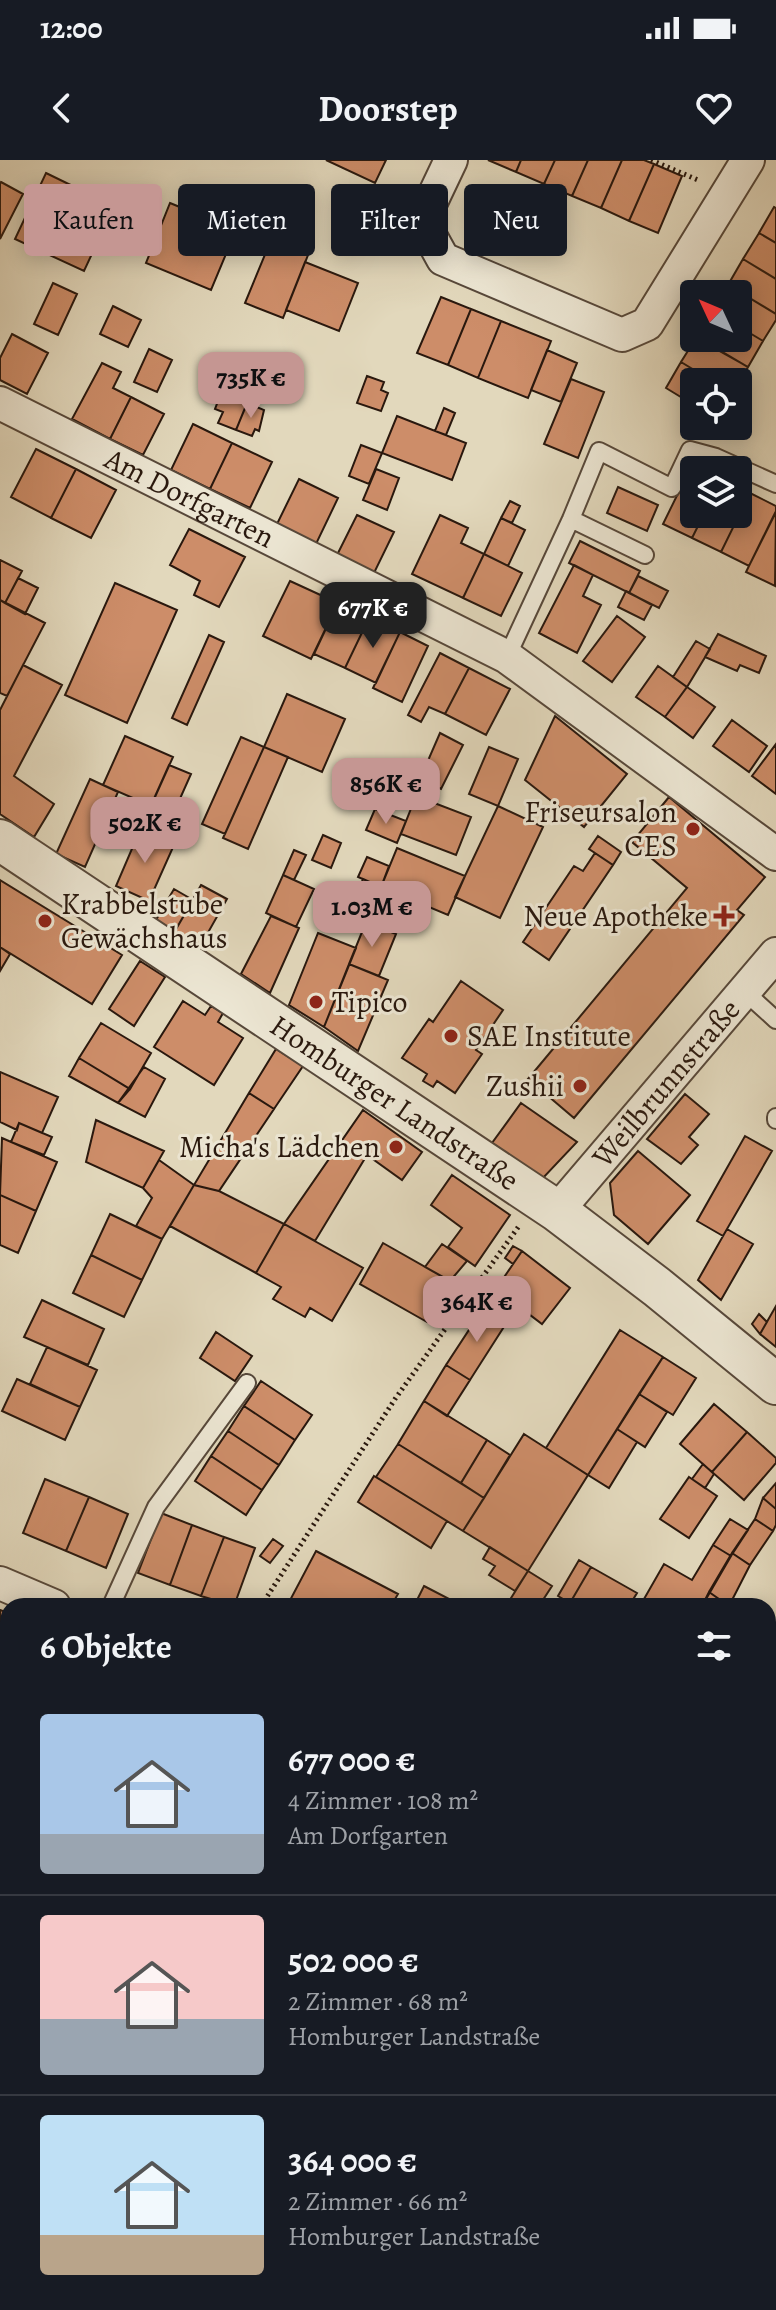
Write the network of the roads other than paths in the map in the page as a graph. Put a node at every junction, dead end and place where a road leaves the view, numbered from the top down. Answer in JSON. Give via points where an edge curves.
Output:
{"nodes":[{"id":1,"x":451,"y":160,"type":"edge"},
{"id":2,"x":748,"y":160,"type":"edge"},
{"id":3,"x":0,"y":403,"type":"edge"},
{"id":4,"x":776,"y":484,"type":"edge"},
{"id":5,"x":571,"y":519,"type":"junction"},
{"id":6,"x":645,"y":555,"type":"dead end"},
{"id":7,"x":507,"y":657,"type":"junction"},
{"id":8,"x":0,"y":840,"type":"edge"},
{"id":9,"x":776,"y":854,"type":"edge"},
{"id":10,"x":776,"y":954,"type":"edge"},
{"id":11,"x":744,"y":991,"type":"junction"},
{"id":12,"x":776,"y":1020,"type":"edge"},
{"id":13,"x":548,"y":1206,"type":"junction"},
{"id":14,"x":247,"y":1383,"type":"dead end"},
{"id":15,"x":776,"y":1384,"type":"edge"},
{"id":16,"x":0,"y":1583,"type":"edge"},
{"id":17,"x":35,"y":1598,"type":"edge"},
{"id":18,"x":115,"y":1598,"type":"edge"}],
"edges":[{"from":1,"to":2,"type":"street","via":[[422,221],[443,259],[622,335],[647,324]]},
{"from":3,"to":7,"type":"street","name":"Am Dorfgarten"},
{"from":4,"to":5,"type":"lane","via":[[690,450],[672,488],[599,451]]},
{"from":5,"to":6,"type":"lane"},
{"from":5,"to":7,"type":"lane"},
{"from":7,"to":9,"type":"street","name":"Am Dorfgarten"},
{"from":8,"to":13,"type":"street","name":"Homburger Landstraße"},
{"from":10,"to":11,"type":"street","name":"Weilbrunnstraße"},
{"from":11,"to":12,"type":"lane"},
{"from":11,"to":13,"type":"street","name":"Weilbrunnstraße"},
{"from":13,"to":15,"type":"street","name":"Homburger Landstraße"},
{"from":14,"to":18,"type":"lane","via":[[156,1507]]},
{"from":16,"to":17,"type":"street"}]}
